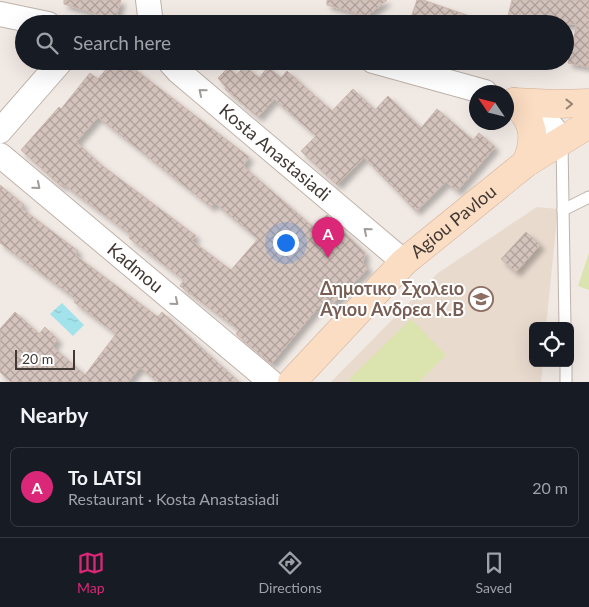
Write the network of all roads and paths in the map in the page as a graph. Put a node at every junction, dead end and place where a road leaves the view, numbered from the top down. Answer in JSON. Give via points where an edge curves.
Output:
{"nodes":[{"id":1,"x":148,"y":0,"type":"edge"},
{"id":2,"x":0,"y":14,"type":"edge"},
{"id":3,"x":150,"y":15,"type":"edge"},
{"id":4,"x":15,"y":17,"type":"edge"},
{"id":5,"x":53,"y":70,"type":"edge"},
{"id":6,"x":177,"y":70,"type":"edge"},
{"id":7,"x":406,"y":70,"type":"edge"},
{"id":8,"x":469,"y":88,"type":"edge"},
{"id":9,"x":514,"y":100,"type":"edge"},
{"id":10,"x":514,"y":102,"type":"edge"},
{"id":11,"x":589,"y":103,"type":"edge"},
{"id":12,"x":514,"y":104,"type":"edge"},
{"id":13,"x":589,"y":124,"type":"edge"},
{"id":14,"x":0,"y":131,"type":"edge"},
{"id":15,"x":562,"y":140,"type":"junction"},
{"id":16,"x":0,"y":155,"type":"edge"},
{"id":17,"x":526,"y":163,"type":"junction"},
{"id":18,"x":589,"y":197,"type":"edge"},
{"id":19,"x":563,"y":210,"type":"junction"},
{"id":20,"x":404,"y":262,"type":"junction"},
{"id":21,"x":565,"y":322,"type":"edge"},
{"id":22,"x":566,"y":367,"type":"edge"},
{"id":23,"x":271,"y":382,"type":"edge"},
{"id":24,"x":292,"y":382,"type":"edge"},
{"id":25,"x":566,"y":382,"type":"edge"}],
"edges":[{"from":1,"to":3,"type":"street"},
{"from":2,"to":4,"type":"street"},
{"from":5,"to":14,"type":"street"},
{"from":20,"to":6,"type":"street","name":"Kosta Anastasiadi","one_way":true},
{"from":7,"to":8,"type":"street"},
{"from":9,"to":11,"type":"main road","one_way":true},
{"from":10,"to":15,"type":"street","via":[[540,115]]},
{"from":12,"to":17,"type":"main road","via":[[526,116],[532,131],[532,146]]},
{"from":13,"to":15,"type":"main road","name":"Agiou Pavlou"},
{"from":15,"to":17,"type":"main road","name":"Agiou Pavlou"},
{"from":15,"to":19,"type":"lane"},
{"from":16,"to":23,"type":"street","name":"Kadmou","one_way":true},
{"from":17,"to":20,"type":"main road","name":"Agiou Pavlou"},
{"from":18,"to":19,"type":"lane"},
{"from":19,"to":21,"type":"lane"},
{"from":20,"to":24,"type":"main road","name":"Agiou Pavlou"},
{"from":22,"to":25,"type":"lane"}]}
